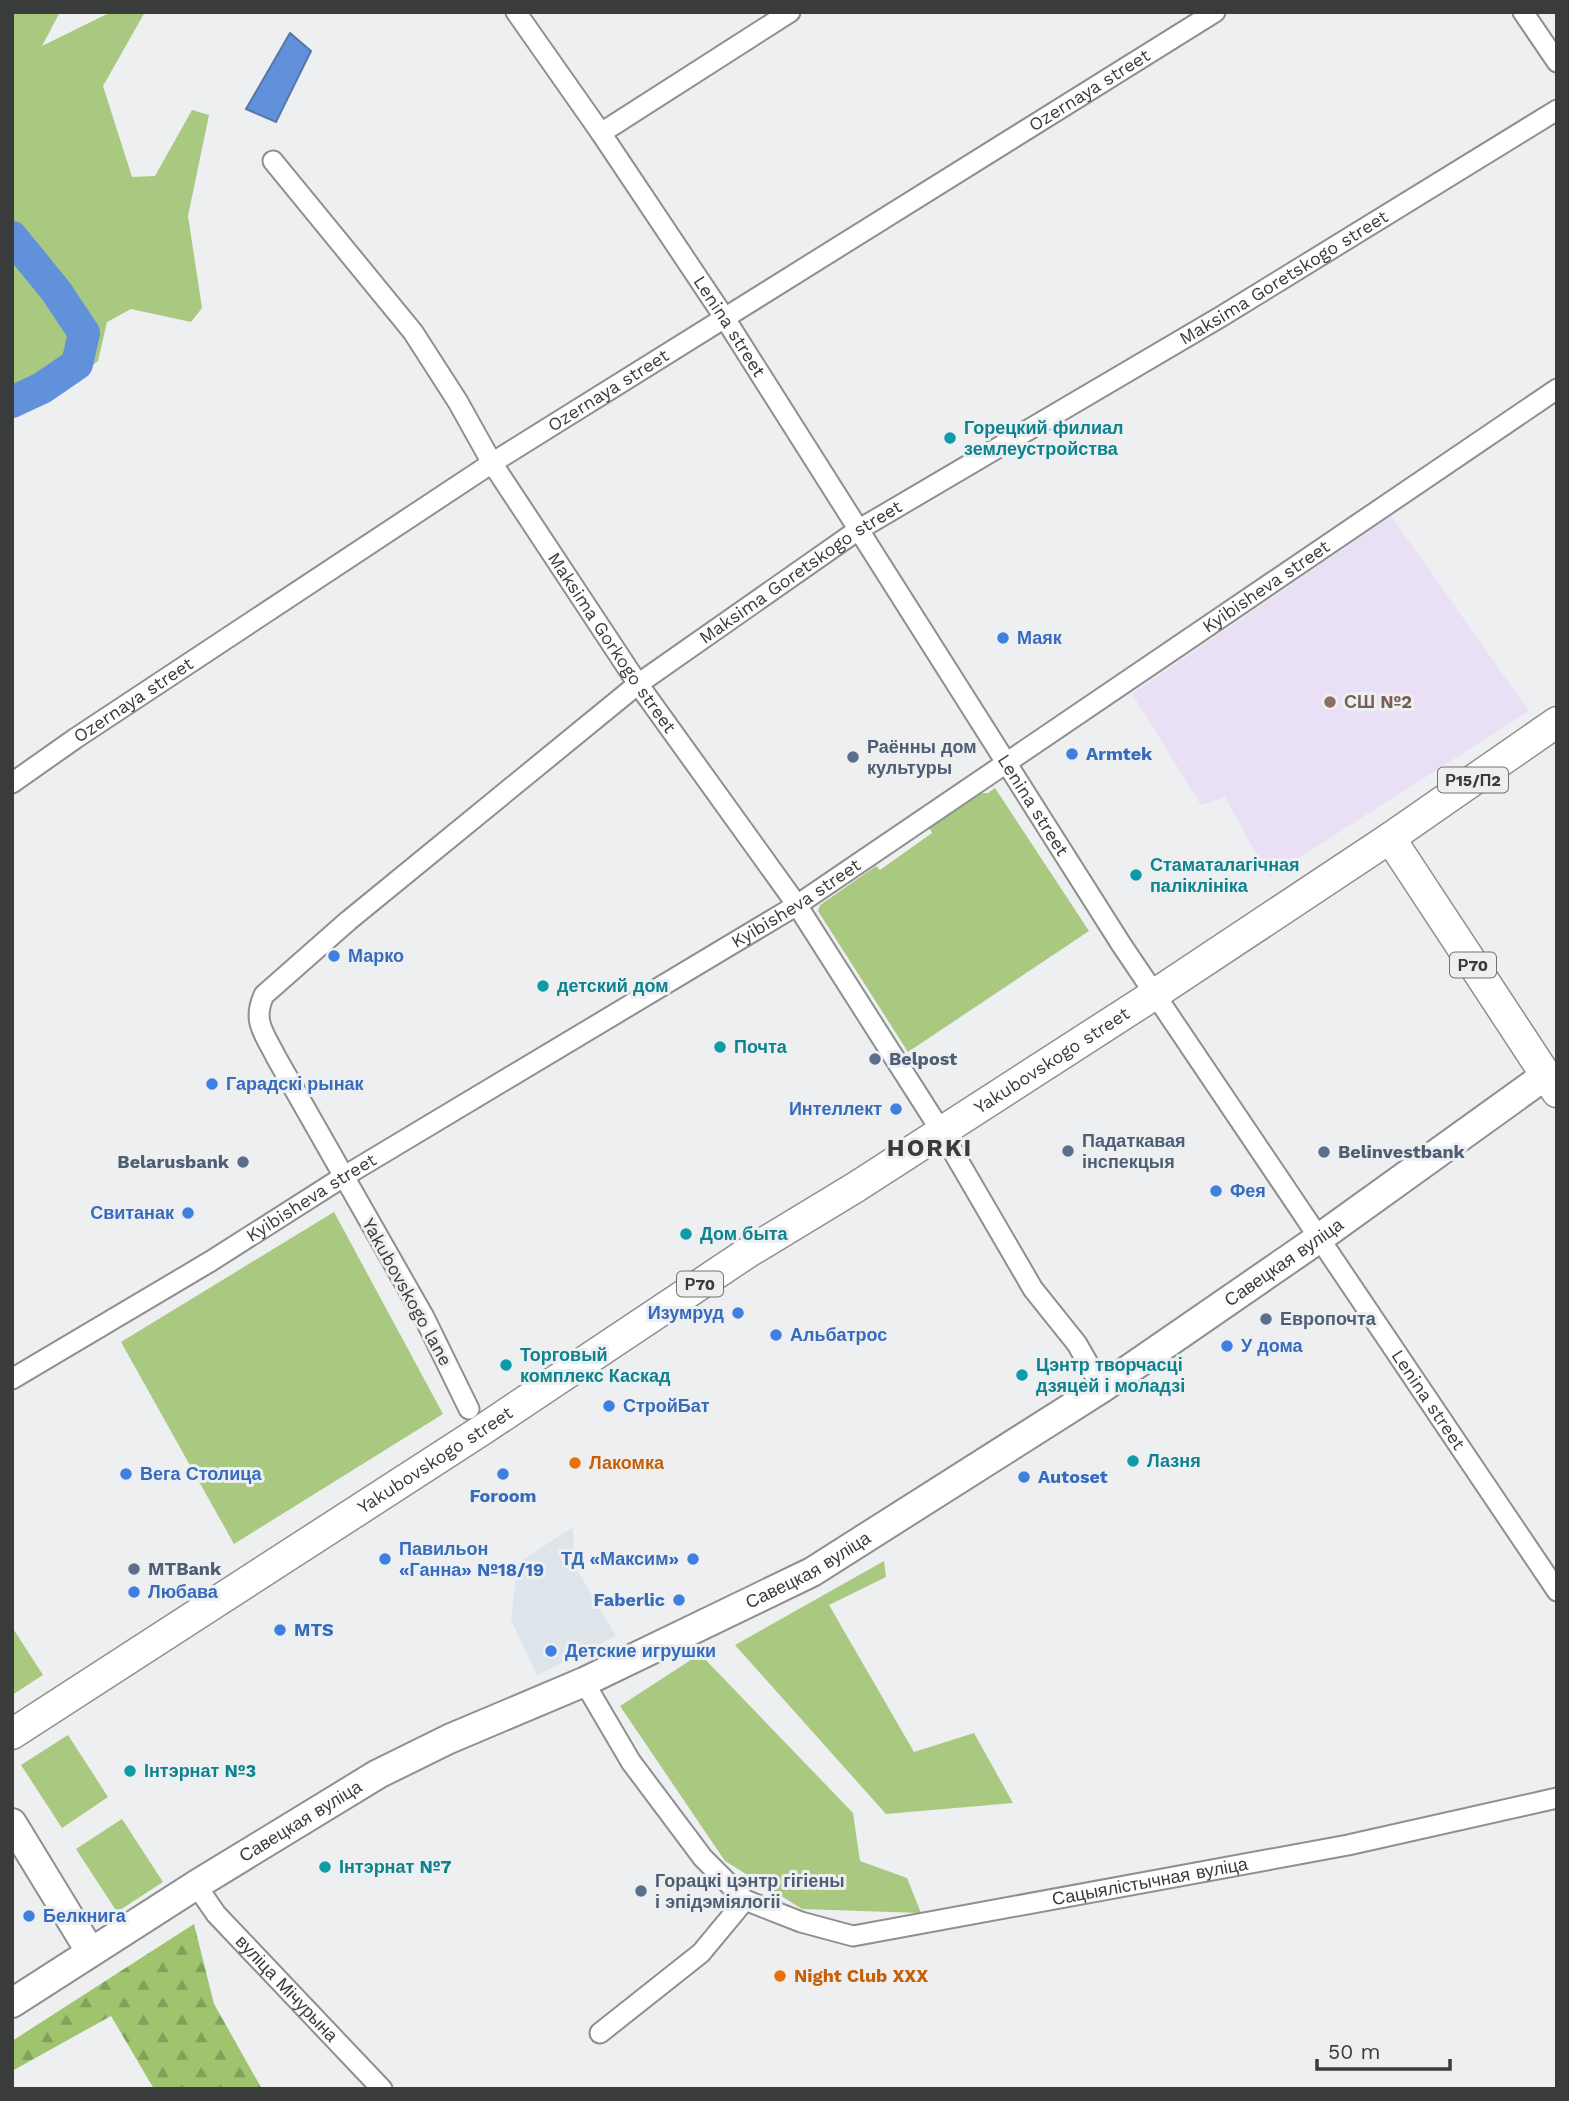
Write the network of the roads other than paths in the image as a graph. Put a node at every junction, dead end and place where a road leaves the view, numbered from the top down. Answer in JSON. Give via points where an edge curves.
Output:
{"nodes":[{"id":1,"x":516,"y":12,"type":"edge"},
{"id":2,"x":790,"y":12,"type":"edge"},
{"id":3,"x":1215,"y":12,"type":"edge"},
{"id":4,"x":1524,"y":12,"type":"edge"},
{"id":5,"x":1557,"y":62,"type":"edge"},
{"id":6,"x":1557,"y":110,"type":"edge"},
{"id":7,"x":601,"y":133,"type":"junction"},
{"id":8,"x":273,"y":161,"type":"dead end"},
{"id":9,"x":724,"y":317,"type":"junction"},
{"id":10,"x":1557,"y":389,"type":"edge"},
{"id":11,"x":492,"y":463,"type":"junction"},
{"id":12,"x":858,"y":530,"type":"junction"},
{"id":13,"x":638,"y":684,"type":"junction"},
{"id":14,"x":1557,"y":722,"type":"edge"},
{"id":15,"x":1006,"y":762,"type":"junction"},
{"id":16,"x":12,"y":783,"type":"edge"},
{"id":17,"x":1390,"y":838,"type":"junction"},
{"id":18,"x":797,"y":905,"type":"junction"},
{"id":19,"x":1155,"y":994,"type":"junction"},
{"id":20,"x":1553,"y":1076,"type":"edge"},
{"id":21,"x":941,"y":1131,"type":"junction"},
{"id":22,"x":343,"y":1177,"type":"junction"},
{"id":23,"x":1318,"y":1239,"type":"junction"},
{"id":24,"x":12,"y":1379,"type":"edge"},
{"id":25,"x":1102,"y":1388,"type":"junction"},
{"id":26,"x":468,"y":1409,"type":"dead end"},
{"id":27,"x":1554,"y":1582,"type":"edge"},
{"id":28,"x":584,"y":1682,"type":"junction"},
{"id":29,"x":12,"y":1734,"type":"edge"},
{"id":30,"x":1557,"y":1798,"type":"edge"},
{"id":31,"x":12,"y":1823,"type":"edge"},
{"id":32,"x":196,"y":1885,"type":"junction"},
{"id":33,"x":745,"y":1899,"type":"junction"},
{"id":34,"x":90,"y":1951,"type":"junction"},
{"id":35,"x":12,"y":2003,"type":"edge"},
{"id":36,"x":600,"y":2033,"type":"dead end"},
{"id":37,"x":382,"y":2089,"type":"edge"}],
"edges":[{"from":1,"to":7,"type":"street","name":"Lenina street"},
{"from":2,"to":7,"type":"street"},
{"from":3,"to":9,"type":"street","name":"Ozernaya street"},
{"from":4,"to":5,"type":"street"},
{"from":6,"to":12,"type":"street","name":"Maksima Goretskogo street","via":[[1222,316]]},
{"from":7,"to":9,"type":"street","name":"Lenina street"},
{"from":8,"to":11,"type":"street","name":"Maksima Gorkogo street","via":[[413,332]]},
{"from":9,"to":11,"type":"street","name":"Ozernaya street"},
{"from":9,"to":12,"type":"street","name":"Lenina street"},
{"from":10,"to":15,"type":"street","name":"Kyibisheva street"},
{"from":11,"to":13,"type":"street","name":"Maksima Gorkogo street"},
{"from":11,"to":16,"type":"street","name":"Ozernaya street"},
{"from":12,"to":13,"type":"street","name":"Maksima Goretskogo street"},
{"from":12,"to":15,"type":"street","name":"Lenina street"},
{"from":13,"to":18,"type":"street","name":"Maksima Gorkogo street"},
{"from":13,"to":22,"type":"street","name":"Maksima Goretskogo street","via":[[264,995],[258,1020]]},
{"from":14,"to":17,"type":"main road","name":"Yakubovskogo street","number":"Р15/П2"},
{"from":15,"to":18,"type":"street","name":"Kyibisheva street"},
{"from":15,"to":19,"type":"street","name":"Lenina street"},
{"from":17,"to":19,"type":"main road","name":"Yakubovskogo street","number":"Р70"},
{"from":17,"to":20,"type":"main road","number":"Р70"},
{"from":18,"to":21,"type":"street","name":"Maksima Gorkogo street"},
{"from":18,"to":22,"type":"street","name":"Kyibisheva street"},
{"from":19,"to":21,"type":"main road","name":"Yakubovskogo street","number":"Р70"},
{"from":19,"to":23,"type":"street","name":"Lenina street"},
{"from":20,"to":23,"type":"main road","name":"Савецкая вуліца"},
{"from":21,"to":25,"type":"street","name":"Maksima Gorkogo street","via":[[1033,1289],[1077,1343]]},
{"from":21,"to":29,"type":"main road","name":"Yakubovskogo street","number":"Р70"},
{"from":22,"to":24,"type":"street","name":"Kyibisheva street"},
{"from":22,"to":26,"type":"street","name":"Yakubovskogo lane","via":[[424,1317]]},
{"from":23,"to":25,"type":"main road","name":"Савецкая вуліца"},
{"from":23,"to":27,"type":"street","name":"Lenina street"},
{"from":25,"to":28,"type":"main road","name":"Савецкая вуліца","via":[[811,1572]]},
{"from":28,"to":32,"type":"main road","name":"Савецкая вуліца","via":[[449,1738],[378,1774]]},
{"from":28,"to":33,"type":"street","name":"Сацыялістычная вуліца","via":[[639,1773],[703,1858]]},
{"from":30,"to":33,"type":"street","name":"Сацыялістычная вуліца","via":[[1348,1845],[853,1936]]},
{"from":31,"to":34,"type":"main road"},
{"from":32,"to":34,"type":"main road","name":"Савецкая вуліца"},
{"from":32,"to":37,"type":"street","name":"вуліца Мічурына","via":[[216,1914]]},
{"from":33,"to":36,"type":"street","via":[[701,1954]]},
{"from":34,"to":35,"type":"main road","name":"Савецкая вуліца"}]}
